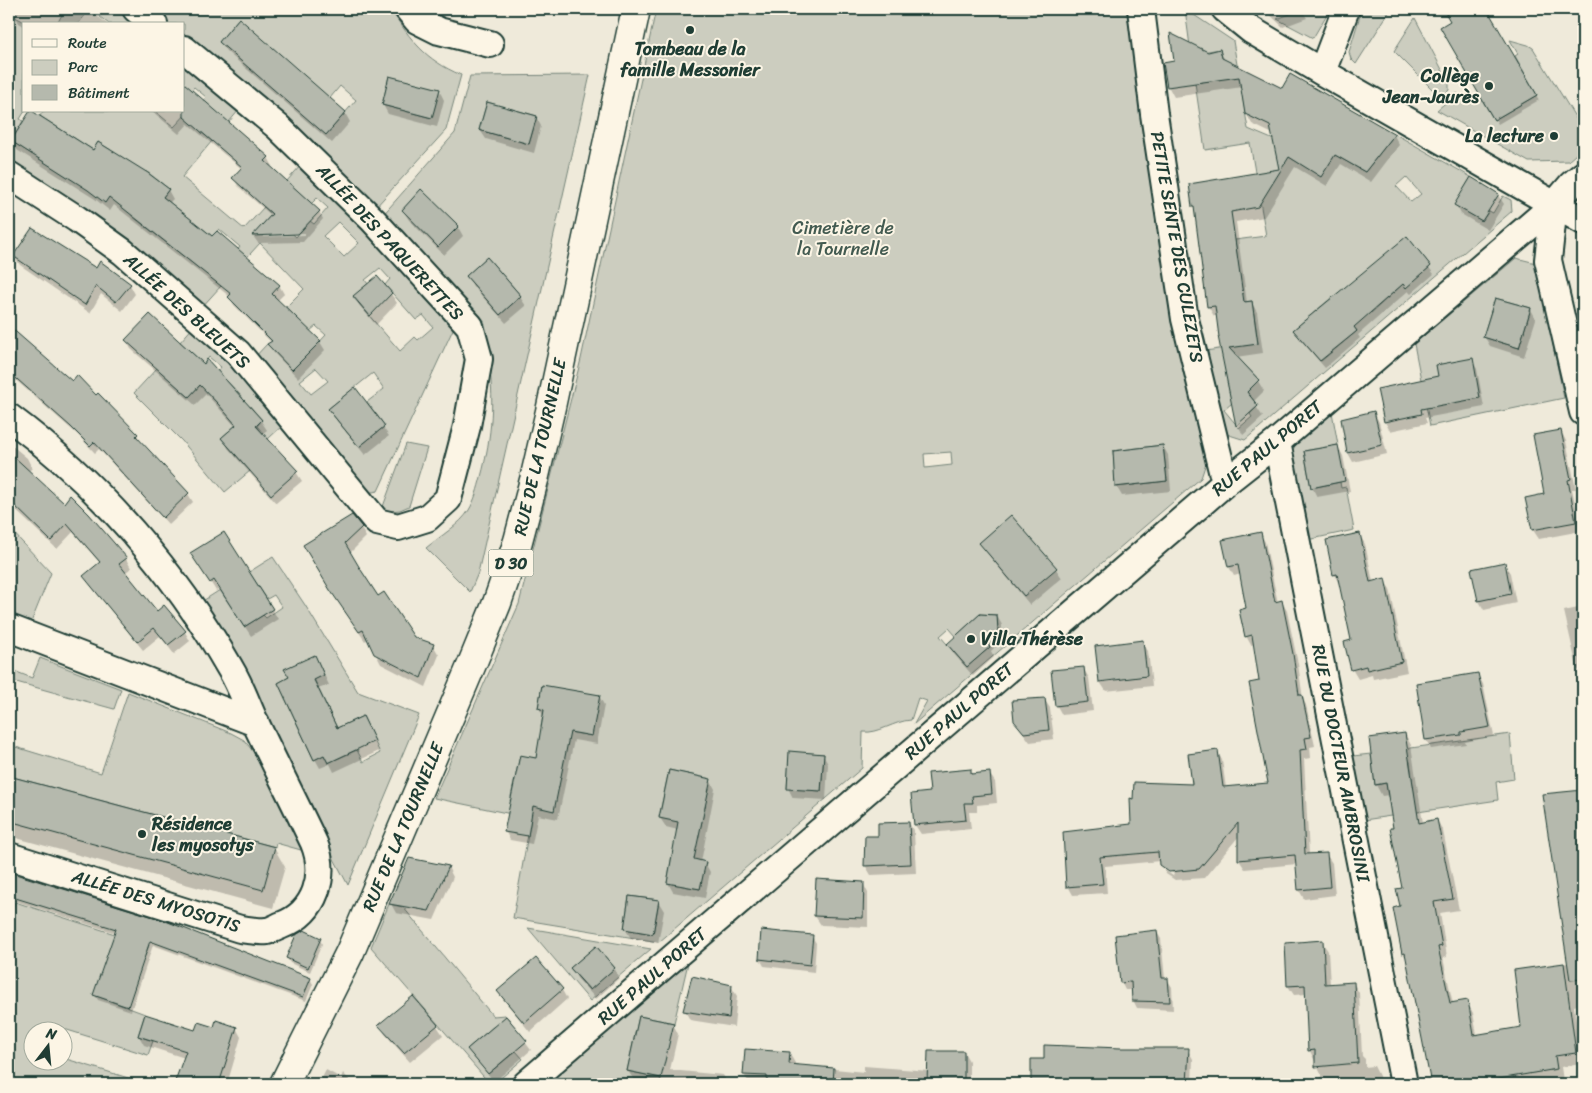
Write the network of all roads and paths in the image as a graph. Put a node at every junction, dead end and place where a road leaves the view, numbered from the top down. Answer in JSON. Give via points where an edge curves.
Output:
{"nodes":[{"id":1,"x":136,"y":9,"type":"edge"},
{"id":2,"x":408,"y":9,"type":"edge"},
{"id":3,"x":636,"y":9,"type":"edge"},
{"id":4,"x":1141,"y":9,"type":"edge"},
{"id":5,"x":1225,"y":9,"type":"edge"},
{"id":6,"x":1346,"y":9,"type":"edge"},
{"id":7,"x":152,"y":22,"type":"edge"},
{"id":8,"x":490,"y":44,"type":"dead end"},
{"id":9,"x":185,"y":50,"type":"edge"},
{"id":10,"x":1322,"y":72,"type":"junction"},
{"id":11,"x":9,"y":175,"type":"edge"},
{"id":12,"x":1583,"y":175,"type":"edge"},
{"id":13,"x":1554,"y":205,"type":"junction"},
{"id":14,"x":1583,"y":221,"type":"edge"},
{"id":15,"x":1583,"y":412,"type":"edge"},
{"id":16,"x":9,"y":417,"type":"edge"},
{"id":17,"x":1277,"y":442,"type":"junction"},
{"id":18,"x":1225,"y":483,"type":"junction"},
{"id":19,"x":377,"y":522,"type":"joint"},
{"id":20,"x":9,"y":628,"type":"edge"},
{"id":21,"x":256,"y":723,"type":"junction"},
{"id":22,"x":9,"y":856,"type":"edge"},
{"id":23,"x":284,"y":1084,"type":"edge"},
{"id":24,"x":526,"y":1084,"type":"edge"},
{"id":25,"x":1404,"y":1084,"type":"edge"}],
"edges":[{"from":1,"to":7,"type":"street"},
{"from":2,"to":8,"type":"street","via":[[417,20],[439,32]]},
{"from":3,"to":23,"type":"main road","name":"RUE DE LA TOURNELLE","number":"D 30","via":[[551,407],[518,541],[497,603],[350,952]]},
{"from":4,"to":18,"type":"street","name":"PETITE SENTE DES CULEZETS","via":[[1185,319]]},
{"from":5,"to":10,"type":"street","via":[[1251,30]]},
{"from":6,"to":10,"type":"street"},
{"from":9,"to":19,"type":"street","name":"ALLÉE DES PAQUERETTES","via":[[278,127],[366,213],[470,326],[479,358],[467,426],[448,498],[426,518],[398,527]]},
{"from":10,"to":13,"type":"street"},
{"from":11,"to":19,"type":"street","name":"ALLÉE DES BLEUETS","via":[[123,252],[238,353]]},
{"from":12,"to":13,"type":"street","name":"RUE PAUL PORET"},
{"from":13,"to":14,"type":"street"},
{"from":13,"to":15,"type":"street","via":[[1548,260]]},
{"from":13,"to":17,"type":"street","name":"RUE PAUL PORET"},
{"from":16,"to":21,"type":"street","name":"ALLÉE DES MYOSOTIS","via":[[100,496],[159,564],[194,611],[231,670]]},
{"from":17,"to":18,"type":"street","name":"RUE PAUL PORET"},
{"from":17,"to":25,"type":"street","name":"RUE DU DOCTEUR AMBROSINI"},
{"from":18,"to":24,"type":"street","name":"RUE PAUL PORET"},
{"from":20,"to":21,"type":"street"},
{"from":21,"to":22,"type":"street","name":"ALLÉE DES MYOSOTIS","via":[[319,855],[319,878],[311,902],[292,922],[268,931],[240,929]]}]}
